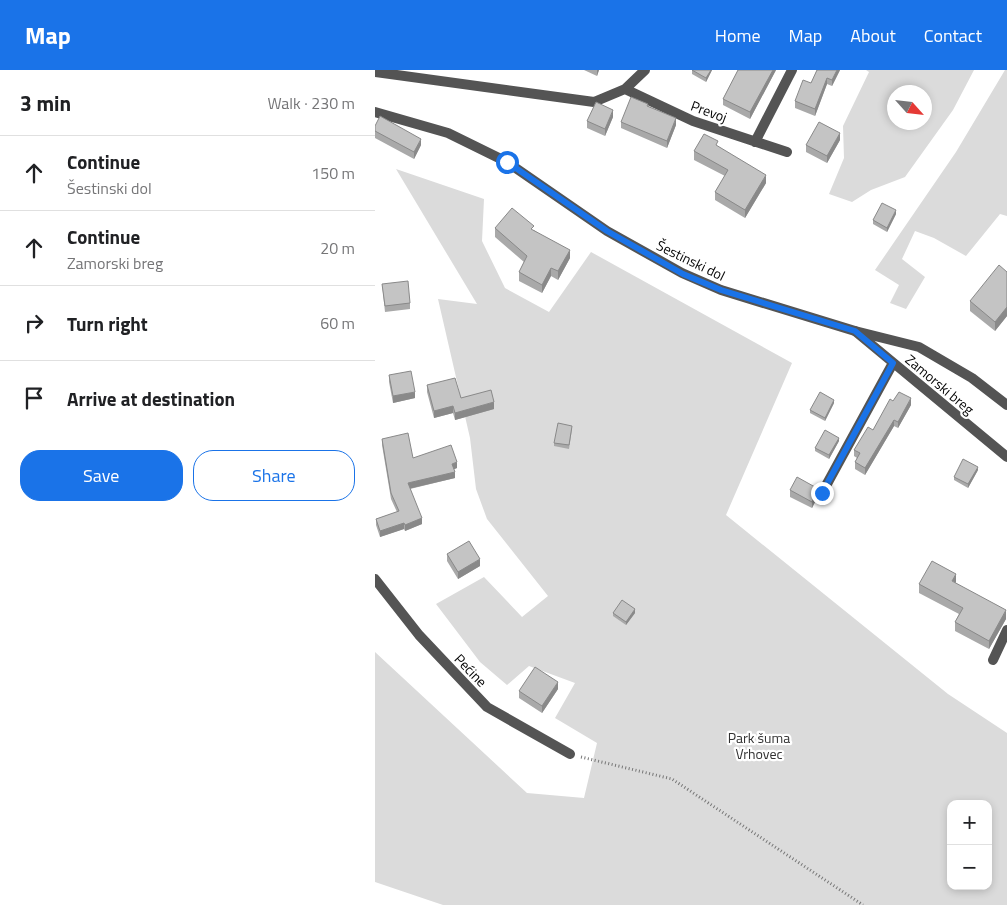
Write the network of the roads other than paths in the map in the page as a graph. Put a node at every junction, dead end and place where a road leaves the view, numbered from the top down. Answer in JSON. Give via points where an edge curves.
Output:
{"nodes":[{"id":1,"x":645,"y":70,"type":"edge"},
{"id":2,"x":792,"y":70,"type":"edge"},
{"id":3,"x":375,"y":72,"type":"edge"},
{"id":4,"x":625,"y":89,"type":"junction"},
{"id":5,"x":375,"y":112,"type":"edge"},
{"id":6,"x":755,"y":142,"type":"junction"},
{"id":7,"x":787,"y":152,"type":"dead end"},
{"id":8,"x":855,"y":331,"type":"junction"},
{"id":9,"x":893,"y":363,"type":"junction"},
{"id":10,"x":1007,"y":405,"type":"edge"},
{"id":11,"x":1007,"y":457,"type":"edge"},
{"id":12,"x":822,"y":493,"type":"dead end"},
{"id":13,"x":375,"y":579,"type":"edge"},
{"id":14,"x":1007,"y":630,"type":"edge"},
{"id":15,"x":993,"y":660,"type":"dead end"},
{"id":16,"x":570,"y":754,"type":"road end"}],
"edges":[{"from":1,"to":4,"type":"street"},
{"from":2,"to":6,"type":"street"},
{"from":3,"to":4,"type":"street","via":[[594,102]]},
{"from":4,"to":6,"type":"street","name":"Prevoj","via":[[693,121]]},
{"from":5,"to":8,"type":"street","name":"Šestinski dol","via":[[448,133],[507,162],[607,231],[683,274],[721,290]]},
{"from":6,"to":7,"type":"street","name":"Prevoj"},
{"from":8,"to":9,"type":"street","name":"Zamorski breg"},
{"from":8,"to":10,"type":"street","name":"Šestinski dol","via":[[919,347],[972,378]]},
{"from":9,"to":11,"type":"street","name":"Zamorski breg"},
{"from":9,"to":12,"type":"street"},
{"from":13,"to":16,"type":"street","name":"Pećine","via":[[419,635],[487,706]]},
{"from":14,"to":15,"type":"street"}]}
